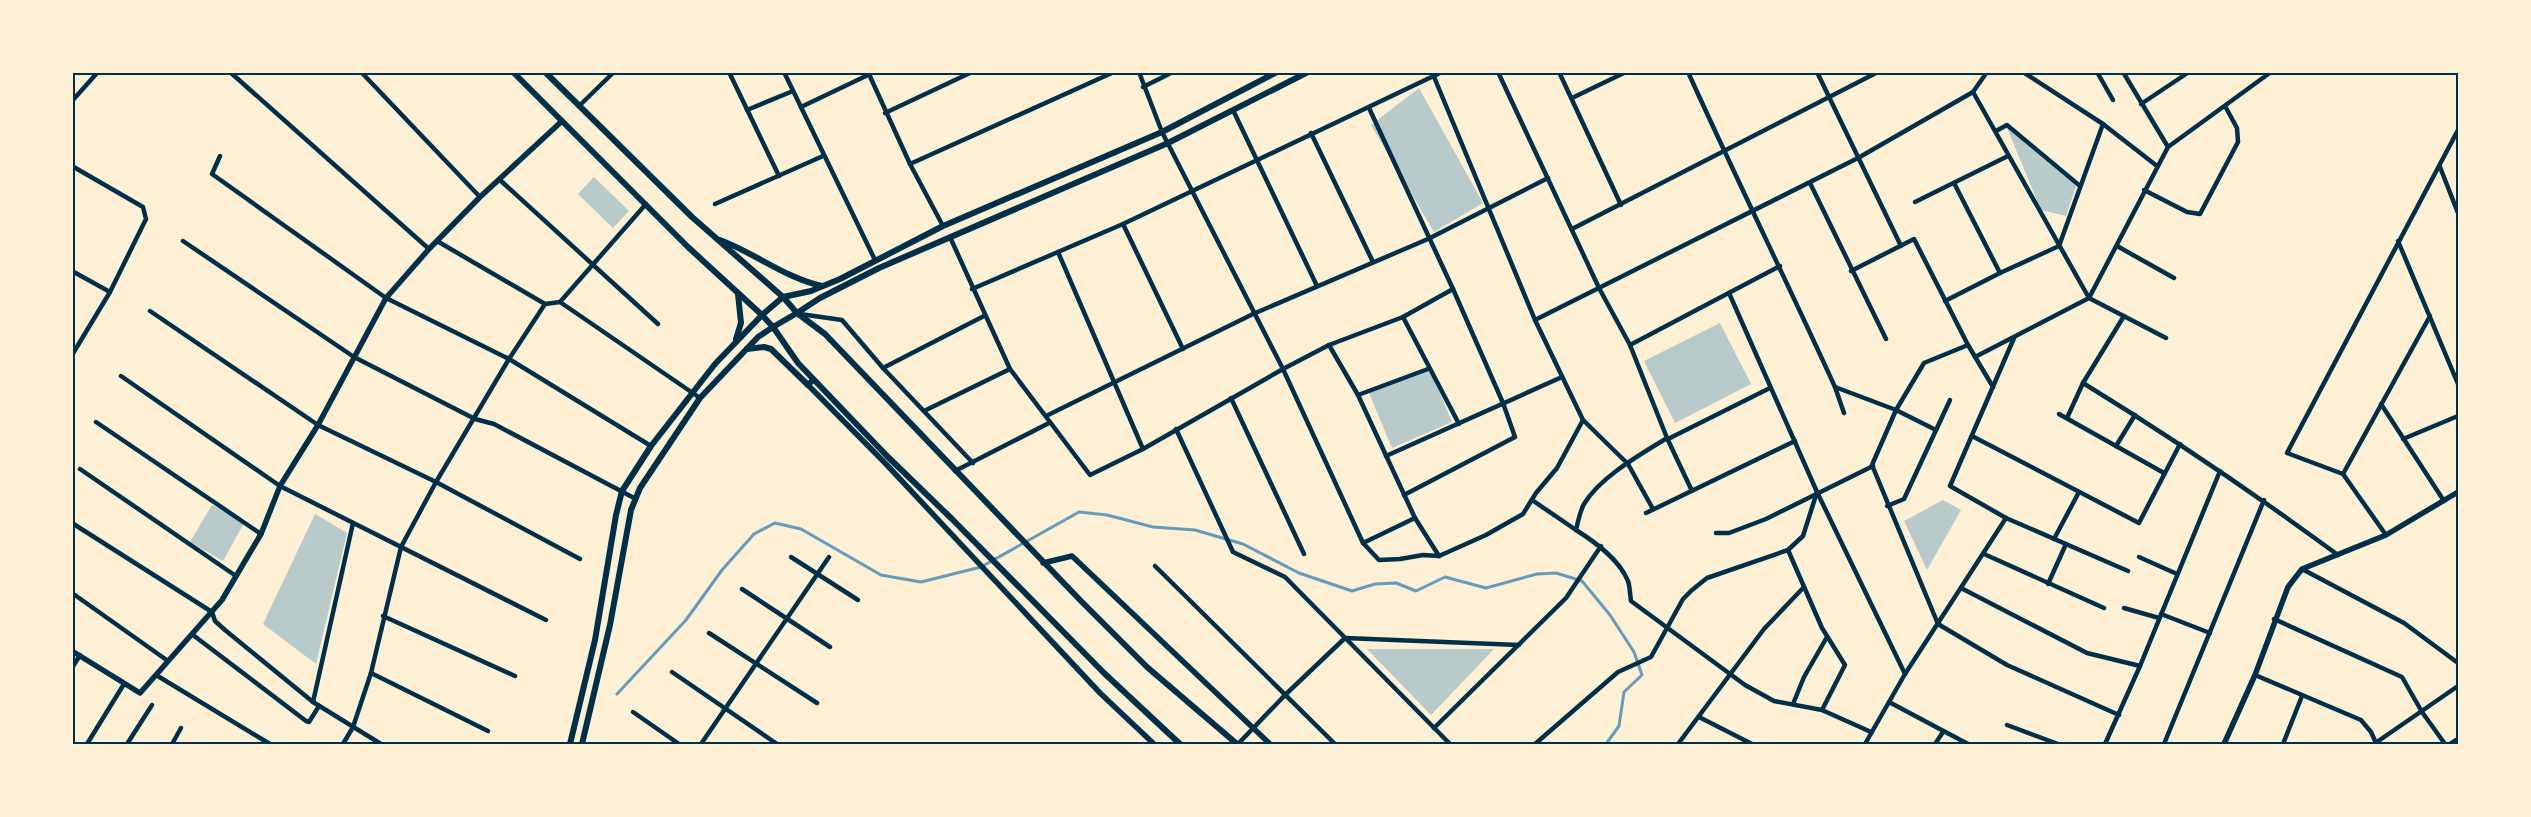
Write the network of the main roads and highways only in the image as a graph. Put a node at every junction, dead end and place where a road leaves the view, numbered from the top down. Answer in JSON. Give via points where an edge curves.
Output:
{"nodes":[{"id":1,"x":512,"y":72,"type":"edge"},
{"id":2,"x":546,"y":72,"type":"edge"},
{"id":3,"x":1277,"y":72,"type":"edge"},
{"id":4,"x":1308,"y":72,"type":"edge"},
{"id":5,"x":716,"y":239,"type":"junction"},
{"id":6,"x":823,"y":286,"type":"junction"},
{"id":7,"x":738,"y":294,"type":"junction"},
{"id":8,"x":783,"y":297,"type":"junction"},
{"id":9,"x":797,"y":313,"type":"junction"},
{"id":10,"x":762,"y":315,"type":"junction"},
{"id":11,"x":772,"y":327,"type":"junction"},
{"id":12,"x":735,"y":343,"type":"junction"},
{"id":13,"x":746,"y":350,"type":"junction"},
{"id":14,"x":811,"y":382,"type":"junction"},
{"id":15,"x":570,"y":743,"type":"edge"},
{"id":16,"x":581,"y":744,"type":"edge"},
{"id":17,"x":1180,"y":744,"type":"edge"},
{"id":18,"x":1237,"y":744,"type":"edge"}],
"edges":[{"from":1,"to":7,"type":"main road"},
{"from":2,"to":5,"type":"main road"},
{"from":3,"to":6,"type":"main road","via":[[1162,132],[943,226]]},
{"from":4,"to":9,"type":"main road","via":[[1168,143],[879,268]]},
{"from":5,"to":6,"type":"main road","via":[[742,248],[797,278]]},
{"from":5,"to":8,"type":"main road"},
{"from":6,"to":8,"type":"main road"},
{"from":7,"to":10,"type":"main road"},
{"from":7,"to":12,"type":"main road","via":[[740,327]]},
{"from":8,"to":9,"type":"main road"},
{"from":8,"to":10,"type":"main road"},
{"from":9,"to":11,"type":"main road"},
{"from":9,"to":18,"type":"main road","via":[[824,334],[1147,667]]},
{"from":10,"to":11,"type":"main road"},
{"from":10,"to":12,"type":"main road"},
{"from":11,"to":13,"type":"main road"},
{"from":11,"to":14,"type":"main road"},
{"from":12,"to":15,"type":"main road","via":[[650,446],[622,491],[595,640]]},
{"from":13,"to":14,"type":"main road","via":[[771,349]]},
{"from":13,"to":16,"type":"main road","via":[[700,398],[636,499],[628,523],[601,669]]},
{"from":14,"to":17,"type":"main road","via":[[1104,673]]},
{"from":15,"to":16,"type":"main road"}]}
